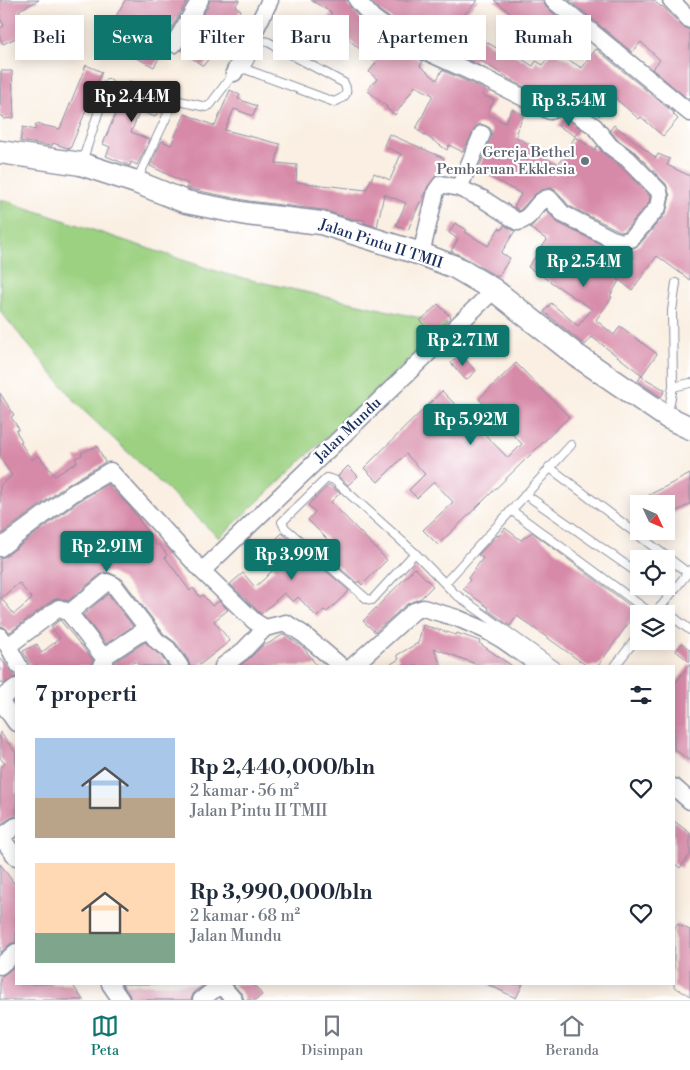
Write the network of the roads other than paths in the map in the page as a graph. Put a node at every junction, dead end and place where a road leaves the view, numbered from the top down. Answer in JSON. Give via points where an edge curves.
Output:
{"nodes":[{"id":1,"x":200,"y":0,"type":"edge"},
{"id":2,"x":270,"y":0,"type":"edge"},
{"id":3,"x":357,"y":0,"type":"edge"},
{"id":4,"x":553,"y":0,"type":"edge"},
{"id":5,"x":671,"y":0,"type":"edge"},
{"id":6,"x":690,"y":20,"type":"edge"},
{"id":7,"x":174,"y":44,"type":"dead end"},
{"id":8,"x":239,"y":71,"type":"junction"},
{"id":9,"x":108,"y":83,"type":"dead end"},
{"id":10,"x":690,"y":113,"type":"edge"},
{"id":11,"x":482,"y":134,"type":"dead end"},
{"id":12,"x":0,"y":152,"type":"edge"},
{"id":13,"x":81,"y":164,"type":"junction"},
{"id":14,"x":136,"y":182,"type":"junction"},
{"id":15,"x":459,"y":188,"type":"junction"},
{"id":16,"x":421,"y":254,"type":"junction"},
{"id":17,"x":676,"y":284,"type":"dead end"},
{"id":18,"x":494,"y":290,"type":"junction"},
{"id":19,"x":690,"y":383,"type":"edge"},
{"id":20,"x":673,"y":387,"type":"junction"},
{"id":21,"x":667,"y":418,"type":"junction"},
{"id":22,"x":690,"y":428,"type":"edge"},
{"id":23,"x":571,"y":445,"type":"dead end"},
{"id":24,"x":549,"y":468,"type":"junction"},
{"id":25,"x":525,"y":494,"type":"junction"},
{"id":26,"x":511,"y":510,"type":"junction"},
{"id":27,"x":0,"y":548,"type":"edge"},
{"id":28,"x":415,"y":553,"type":"junction"},
{"id":29,"x":630,"y":568,"type":"edge"},
{"id":30,"x":202,"y":571,"type":"junction"},
{"id":31,"x":689,"y":572,"type":"edge"},
{"id":32,"x":445,"y":583,"type":"junction"},
{"id":33,"x":675,"y":588,"type":"edge"},
{"id":34,"x":669,"y":595,"type":"edge"},
{"id":35,"x":641,"y":605,"type":"edge"},
{"id":36,"x":662,"y":605,"type":"edge"},
{"id":37,"x":69,"y":613,"type":"junction"},
{"id":38,"x":675,"y":618,"type":"edge"},
{"id":39,"x":265,"y":628,"type":"junction"},
{"id":40,"x":149,"y":630,"type":"junction"},
{"id":41,"x":690,"y":630,"type":"edge"},
{"id":42,"x":4,"y":641,"type":"edge"},
{"id":43,"x":630,"y":647,"type":"edge"},
{"id":44,"x":103,"y":662,"type":"edge"},
{"id":45,"x":18,"y":665,"type":"edge"},
{"id":46,"x":179,"y":665,"type":"edge"},
{"id":47,"x":224,"y":665,"type":"edge"},
{"id":48,"x":340,"y":665,"type":"edge"},
{"id":49,"x":354,"y":665,"type":"edge"},
{"id":50,"x":539,"y":665,"type":"edge"},
{"id":51,"x":555,"y":665,"type":"edge"},
{"id":52,"x":616,"y":665,"type":"edge"},
{"id":53,"x":15,"y":688,"type":"edge"},
{"id":54,"x":0,"y":700,"type":"edge"},
{"id":55,"x":15,"y":722,"type":"edge"},
{"id":56,"x":675,"y":788,"type":"edge"},
{"id":57,"x":690,"y":801,"type":"edge"},
{"id":58,"x":15,"y":827,"type":"edge"},
{"id":59,"x":1,"y":836,"type":"edge"},
{"id":60,"x":15,"y":856,"type":"edge"},
{"id":61,"x":15,"y":953,"type":"edge"},
{"id":62,"x":0,"y":966,"type":"edge"},
{"id":63,"x":111,"y":985,"type":"edge"},
{"id":64,"x":219,"y":985,"type":"edge"},
{"id":65,"x":221,"y":985,"type":"edge"},
{"id":66,"x":121,"y":1000,"type":"edge"},
{"id":67,"x":201,"y":1000,"type":"edge"},
{"id":68,"x":234,"y":1000,"type":"edge"}],
"edges":[{"from":1,"to":7,"type":"street"},
{"from":2,"to":8,"type":"street"},
{"from":3,"to":15,"type":"street","via":[[373,18],[407,43],[550,111],[559,107],[570,109],[594,126],[610,146],[628,159],[659,191],[660,197],[658,206],[631,239],[622,242],[563,214],[549,198],[542,201],[528,218],[518,222]]},
{"from":4,"to":10,"type":"street"},
{"from":5,"to":6,"type":"street"},
{"from":8,"to":8,"type":"lane","via":[[260,42],[268,42],[344,83],[347,93],[343,99],[334,102]]},
{"from":8,"to":14,"type":"lane","via":[[206,107],[174,101]]},
{"from":9,"to":13,"type":"lane"},
{"from":11,"to":15,"type":"street"},
{"from":12,"to":13,"type":"street","name":"Jalan Pintu II TMII"},
{"from":13,"to":14,"type":"street","name":"Jalan Pintu II TMII"},
{"from":14,"to":16,"type":"street","name":"Jalan Pintu II TMII","via":[[186,202],[321,223]]},
{"from":15,"to":16,"type":"street","via":[[443,183],[437,188]]},
{"from":16,"to":18,"type":"street","name":"Jalan Pintu II TMII"},
{"from":17,"to":20,"type":"lane","via":[[672,311]]},
{"from":18,"to":21,"type":"street","name":"Jalan Pintu II TMII","via":[[576,356]]},
{"from":18,"to":30,"type":"street","name":"Jalan Mundu"},
{"from":19,"to":20,"type":"lane"},
{"from":20,"to":21,"type":"lane"},
{"from":21,"to":22,"type":"street","name":"Jalan Pintu II TMII"},
{"from":23,"to":24,"type":"lane"},
{"from":24,"to":25,"type":"lane"},
{"from":24,"to":31,"type":"lane"},
{"from":25,"to":26,"type":"lane"},
{"from":25,"to":29,"type":"lane"},
{"from":26,"to":32,"type":"lane"},
{"from":26,"to":35,"type":"lane"},
{"from":27,"to":30,"type":"street","via":[[73,493],[110,471]]},
{"from":28,"to":28,"type":"lane","via":[[328,478],[282,522],[367,599],[372,600]]},
{"from":28,"to":32,"type":"lane"},
{"from":30,"to":39,"type":"street"},
{"from":31,"to":33,"type":"lane"},
{"from":32,"to":51,"type":"lane","via":[[454,593]]},
{"from":34,"to":36,"type":"lane"},
{"from":37,"to":40,"type":"street","via":[[104,583],[112,582]]},
{"from":37,"to":42,"type":"street","via":[[59,608]]},
{"from":37,"to":44,"type":"street"},
{"from":38,"to":41,"type":"lane"},
{"from":39,"to":47,"type":"street"},
{"from":39,"to":48,"type":"street","via":[[281,623],[290,625]]},
{"from":40,"to":44,"type":"street","via":[[137,635]]},
{"from":40,"to":46,"type":"street"},
{"from":42,"to":45,"type":"street"},
{"from":43,"to":52,"type":"lane"},
{"from":49,"to":50,"type":"street","via":[[414,611],[423,608],[485,630]]},
{"from":53,"to":54,"type":"street"},
{"from":54,"to":55,"type":"street"},
{"from":56,"to":57,"type":"street"},
{"from":58,"to":59,"type":"street"},
{"from":59,"to":60,"type":"street"},
{"from":61,"to":62,"type":"street"},
{"from":63,"to":66,"type":"street"},
{"from":64,"to":67,"type":"street"},
{"from":65,"to":68,"type":"street"}]}
